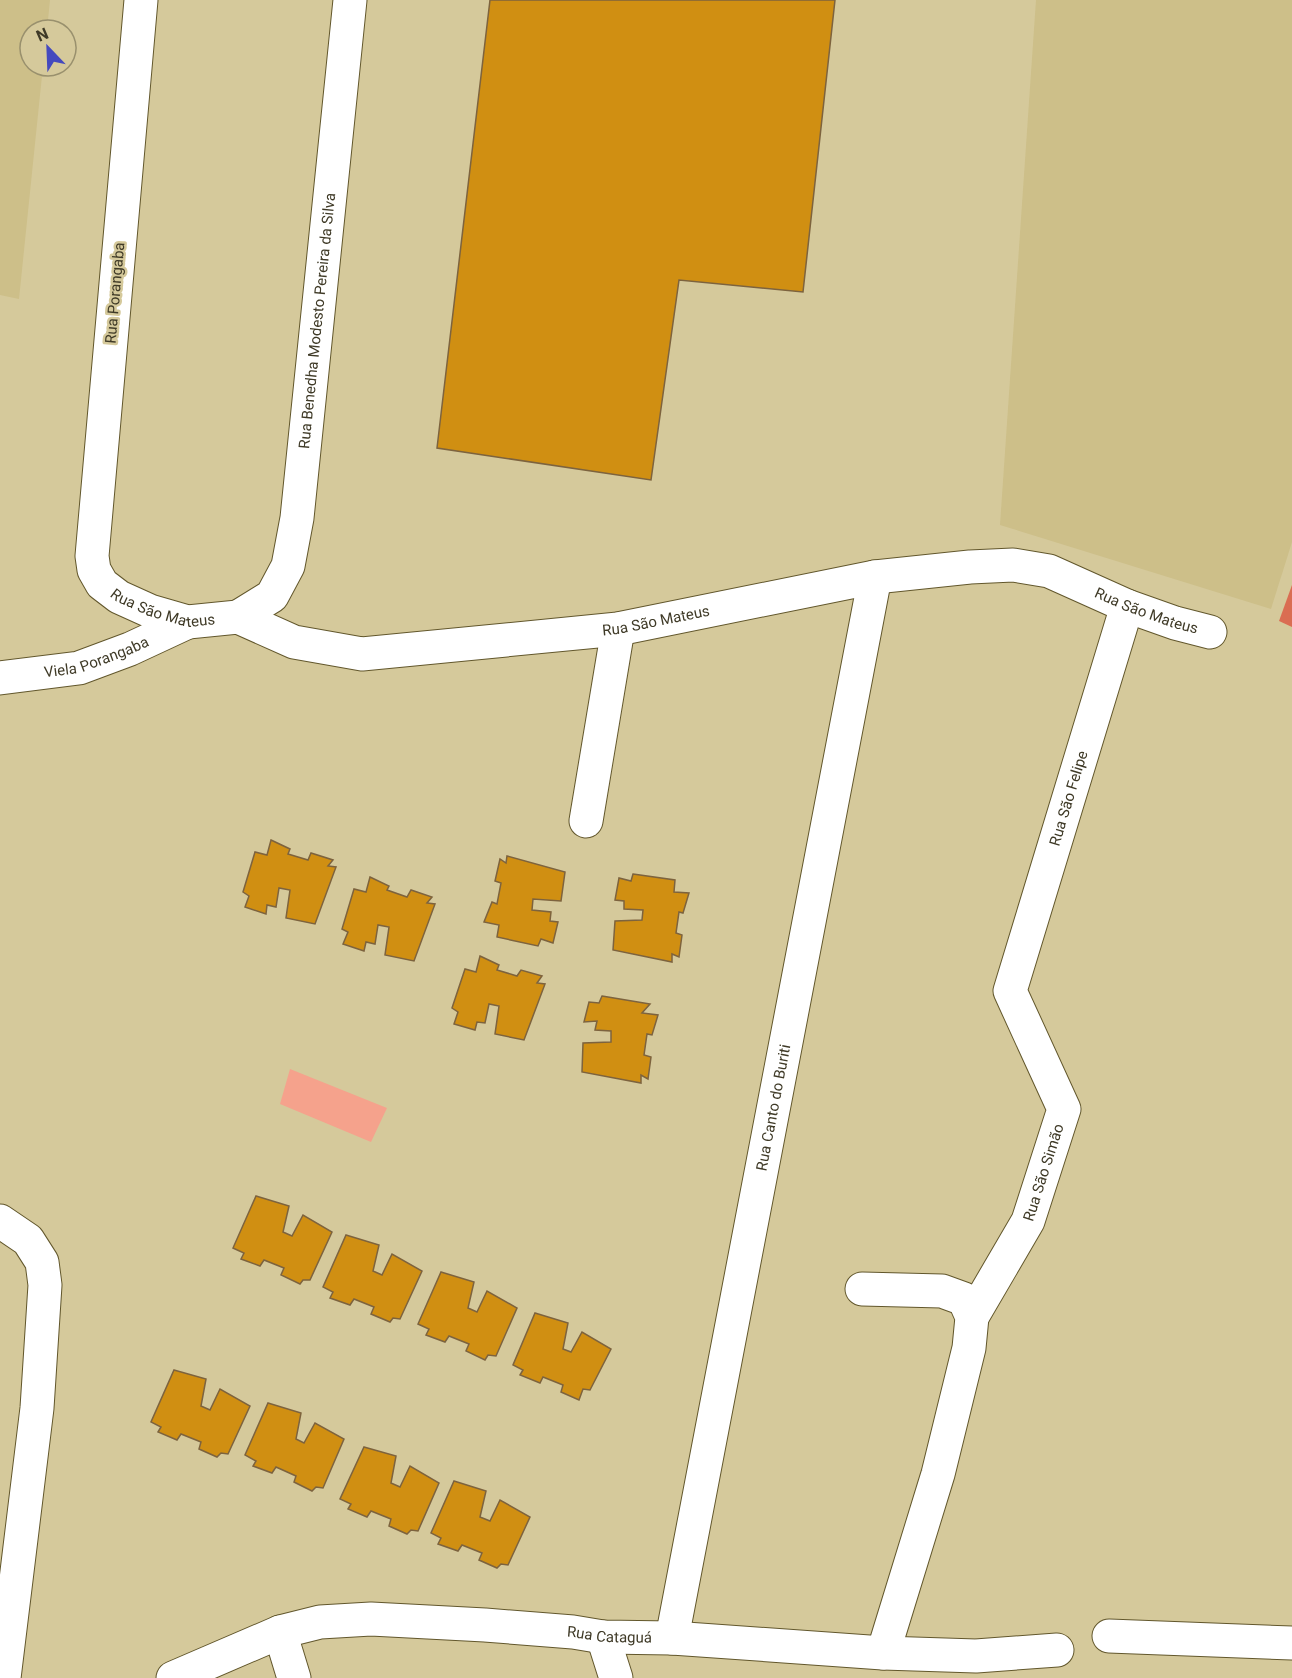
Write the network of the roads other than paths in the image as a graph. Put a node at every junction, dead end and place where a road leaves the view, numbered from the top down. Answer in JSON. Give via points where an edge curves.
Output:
{"nodes":[{"id":1,"x":141,"y":0,"type":"edge"},
{"id":2,"x":350,"y":0,"type":"edge"},
{"id":3,"x":875,"y":577,"type":"junction"},
{"id":4,"x":102,"y":584,"type":"joint"},
{"id":5,"x":1127,"y":606,"type":"junction"},
{"id":6,"x":238,"y":617,"type":"junction"},
{"id":7,"x":188,"y":622,"type":"junction"},
{"id":8,"x":618,"y":628,"type":"junction"},
{"id":9,"x":1210,"y":632,"type":"dead end"},
{"id":10,"x":0,"y":678,"type":"edge"},
{"id":11,"x":586,"y":820,"type":"dead end"},
{"id":12,"x":1010,"y":991,"type":"joint"},
{"id":13,"x":0,"y":1221,"type":"edge"},
{"id":14,"x":862,"y":1289,"type":"dead end"},
{"id":15,"x":972,"y":1317,"type":"junction"},
{"id":16,"x":280,"y":1632,"type":"junction"},
{"id":17,"x":1109,"y":1636,"type":"dead end"},
{"id":18,"x":603,"y":1637,"type":"junction"},
{"id":19,"x":672,"y":1638,"type":"junction"},
{"id":20,"x":1292,"y":1643,"type":"edge"},
{"id":21,"x":1057,"y":1650,"type":"dead end"},
{"id":22,"x":883,"y":1653,"type":"junction"},
{"id":23,"x":4,"y":1678,"type":"edge"},
{"id":24,"x":173,"y":1678,"type":"edge"},
{"id":25,"x":294,"y":1678,"type":"edge"},
{"id":26,"x":616,"y":1678,"type":"edge"}],
"edges":[{"from":1,"to":4,"type":"street","name":"Rua Porangaba","via":[[92,556]]},
{"from":2,"to":6,"type":"street","name":"Rua Benedha Modesto Pereira da Silva","via":[[297,518],[288,566],[272,596]]},
{"from":3,"to":5,"type":"street","name":"Rua São Mateus","via":[[1013,565],[1049,571]]},
{"from":3,"to":8,"type":"street","name":"Rua São Mateus"},
{"from":3,"to":19,"type":"street","name":"Rua Canto do Buriti"},
{"from":4,"to":7,"type":"street","name":"Rua São Mateus","via":[[150,611]]},
{"from":5,"to":9,"type":"street","name":"Rua São Mateus"},
{"from":5,"to":12,"type":"street","name":"Rua São Felipe"},
{"from":6,"to":7,"type":"street","name":"Rua São Mateus"},
{"from":6,"to":8,"type":"street","name":"Rua São Mateus","via":[[294,642],[362,654]]},
{"from":7,"to":10,"type":"street","name":"Viela Porangaba","via":[[79,668]]},
{"from":8,"to":11,"type":"street"},
{"from":12,"to":15,"type":"street","name":"Rua São Simão","via":[[1064,1109],[1028,1221]]},
{"from":13,"to":23,"type":"street","via":[[28,1240],[42,1262],[45,1285],[37,1408]]},
{"from":14,"to":15,"type":"street","via":[[942,1291],[964,1299]]},
{"from":15,"to":22,"type":"street","name":"Rua São Simão","via":[[969,1348],[938,1474]]},
{"from":16,"to":18,"type":"street","name":"Rua Cataguá","via":[[321,1622],[371,1618]]},
{"from":16,"to":24,"type":"street","name":"Rua Cataguá"},
{"from":16,"to":25,"type":"street"},
{"from":17,"to":20,"type":"street"},
{"from":18,"to":19,"type":"street","name":"Rua Cataguá"},
{"from":18,"to":26,"type":"street"},
{"from":19,"to":22,"type":"street","name":"Rua Cataguá"},
{"from":21,"to":22,"type":"street","name":"Rua Cataguá","via":[[976,1656]]}]}
